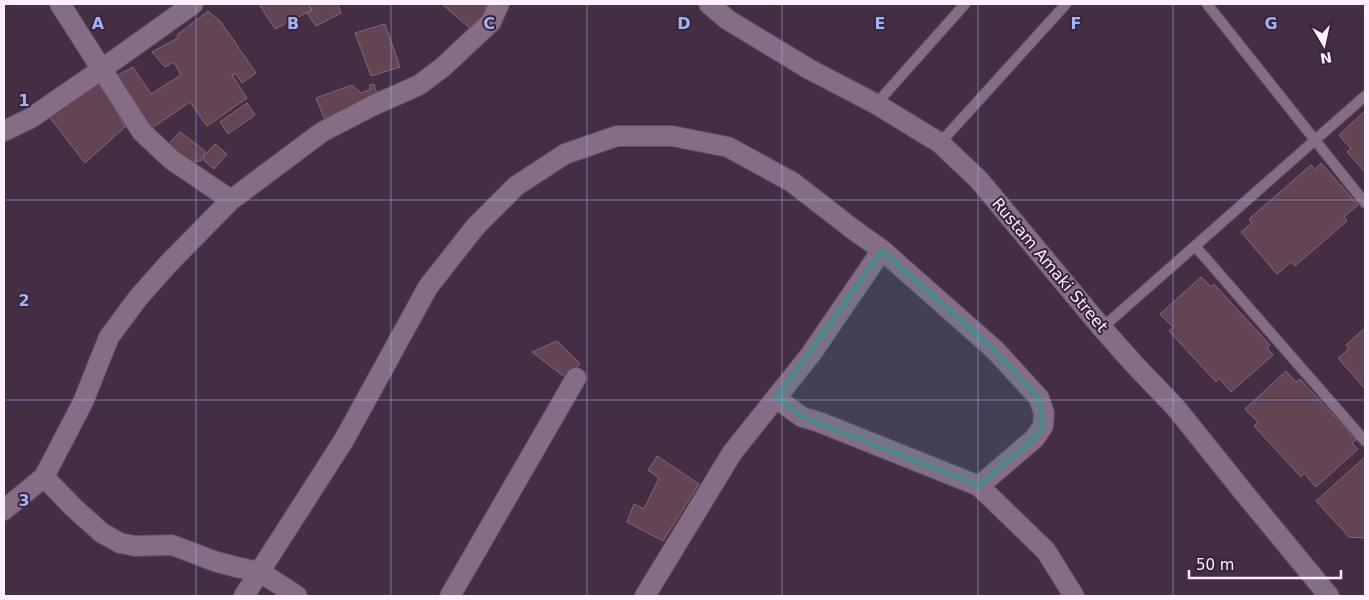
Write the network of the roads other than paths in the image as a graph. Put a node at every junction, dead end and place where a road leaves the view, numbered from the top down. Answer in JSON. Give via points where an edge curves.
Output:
{"nodes":[{"id":1,"x":60,"y":4,"type":"edge"},
{"id":2,"x":192,"y":4,"type":"edge"},
{"id":3,"x":499,"y":4,"type":"edge"},
{"id":4,"x":709,"y":4,"type":"edge"},
{"id":5,"x":965,"y":4,"type":"edge"},
{"id":6,"x":1066,"y":4,"type":"edge"},
{"id":7,"x":1207,"y":4,"type":"edge"},
{"id":8,"x":102,"y":69,"type":"junction"},
{"id":9,"x":1365,"y":96,"type":"edge"},
{"id":10,"x":876,"y":104,"type":"junction"},
{"id":11,"x":4,"y":131,"type":"edge"},
{"id":12,"x":1315,"y":140,"type":"junction"},
{"id":13,"x":940,"y":143,"type":"junction"},
{"id":14,"x":231,"y":200,"type":"junction"},
{"id":15,"x":1365,"y":203,"type":"edge"},
{"id":16,"x":1195,"y":246,"type":"junction"},
{"id":17,"x":882,"y":250,"type":"junction"},
{"id":18,"x":1102,"y":328,"type":"junction"},
{"id":19,"x":576,"y":378,"type":"dead end"},
{"id":20,"x":776,"y":398,"type":"junction"},
{"id":21,"x":1365,"y":441,"type":"edge"},
{"id":22,"x":44,"y":477,"type":"junction"},
{"id":23,"x":979,"y":486,"type":"junction"},
{"id":24,"x":4,"y":510,"type":"edge"},
{"id":25,"x":260,"y":572,"type":"junction"},
{"id":26,"x":244,"y":596,"type":"edge"},
{"id":27,"x":297,"y":596,"type":"edge"},
{"id":28,"x":450,"y":596,"type":"edge"},
{"id":29,"x":646,"y":596,"type":"edge"},
{"id":30,"x":1074,"y":596,"type":"edge"},
{"id":31,"x":1330,"y":596,"type":"edge"}],
"edges":[{"from":1,"to":8,"type":"street"},
{"from":2,"to":8,"type":"street"},
{"from":3,"to":14,"type":"street","via":[[491,22],[419,85],[322,132]]},
{"from":4,"to":10,"type":"street","name":"Rustam Amaki Street","via":[[736,25]]},
{"from":5,"to":10,"type":"lane"},
{"from":6,"to":13,"type":"lane"},
{"from":7,"to":12,"type":"lane"},
{"from":8,"to":11,"type":"street","via":[[31,118]]},
{"from":8,"to":14,"type":"street","via":[[142,132],[172,160]]},
{"from":9,"to":12,"type":"lane"},
{"from":10,"to":13,"type":"street","name":"Rustam Amaki Street"},
{"from":12,"to":15,"type":"lane"},
{"from":12,"to":16,"type":"lane"},
{"from":13,"to":18,"type":"street","name":"Rustam Amaki Street","via":[[979,180]]},
{"from":14,"to":22,"type":"street","via":[[138,298],[109,337],[83,402]]},
{"from":16,"to":18,"type":"lane"},
{"from":16,"to":21,"type":"lane"},
{"from":17,"to":20,"type":"street","via":[[811,354]]},
{"from":17,"to":23,"type":"street","via":[[995,350],[1039,398],[1044,413],[1043,426],[1035,438]]},
{"from":17,"to":25,"type":"street","via":[[792,182],[728,147],[672,136],[617,136],[565,154],[516,186],[476,226],[428,287],[344,440]]},
{"from":18,"to":31,"type":"street","name":"Rustam Amaki Street","via":[[1176,408]]},
{"from":19,"to":28,"type":"street"},
{"from":20,"to":23,"type":"street","via":[[802,417]]},
{"from":20,"to":29,"type":"street","via":[[732,453]]},
{"from":22,"to":24,"type":"street"},
{"from":22,"to":25,"type":"street","via":[[102,533],[120,543],[172,545],[236,568]]},
{"from":23,"to":30,"type":"street","via":[[1046,551]]},
{"from":25,"to":26,"type":"street"},
{"from":25,"to":27,"type":"street"}]}
